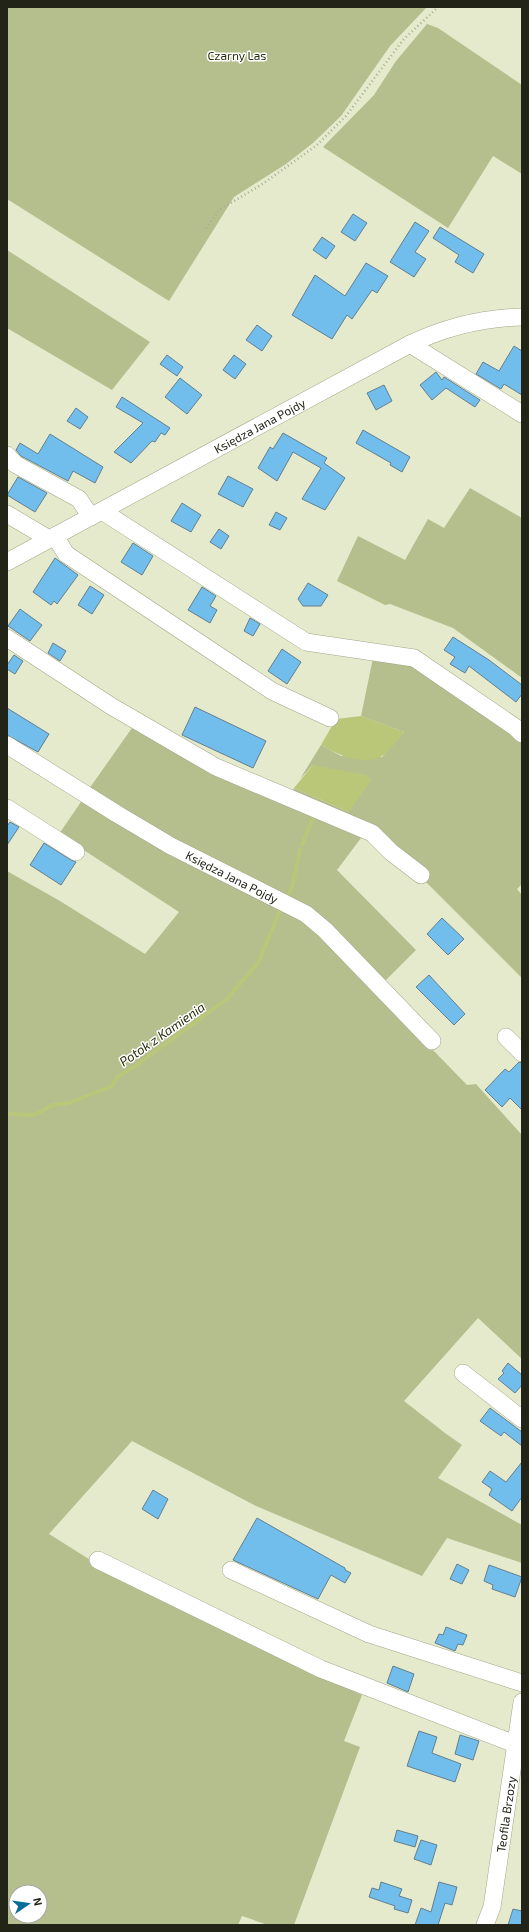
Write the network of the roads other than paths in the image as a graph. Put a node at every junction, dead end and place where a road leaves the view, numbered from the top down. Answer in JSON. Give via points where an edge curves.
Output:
{"nodes":[{"id":1,"x":522,"y":317,"type":"edge"},
{"id":2,"x":410,"y":344,"type":"junction"},
{"id":3,"x":522,"y":414,"type":"edge"},
{"id":4,"x":7,"y":455,"type":"edge"},
{"id":5,"x":7,"y":514,"type":"edge"},
{"id":6,"x":97,"y":514,"type":"junction"},
{"id":7,"x":52,"y":538,"type":"junction"},
{"id":8,"x":7,"y":562,"type":"edge"},
{"id":9,"x":7,"y":638,"type":"edge"},
{"id":10,"x":330,"y":718,"type":"dead end"},
{"id":11,"x":522,"y":734,"type":"edge"},
{"id":12,"x":7,"y":745,"type":"edge"},
{"id":13,"x":7,"y":808,"type":"edge"},
{"id":14,"x":76,"y":852,"type":"dead end"},
{"id":15,"x":421,"y":875,"type":"dead end"},
{"id":16,"x":506,"y":1037,"type":"dead end"},
{"id":17,"x":432,"y":1041,"type":"dead end"},
{"id":18,"x":522,"y":1053,"type":"edge"},
{"id":19,"x":463,"y":1373,"type":"dead end"},
{"id":20,"x":522,"y":1418,"type":"edge"},
{"id":21,"x":98,"y":1560,"type":"dead end"},
{"id":22,"x":231,"y":1570,"type":"dead end"},
{"id":23,"x":522,"y":1683,"type":"edge"},
{"id":24,"x":522,"y":1702,"type":"edge"},
{"id":25,"x":515,"y":1744,"type":"junction"},
{"id":26,"x":485,"y":1925,"type":"edge"}],
"edges":[{"from":1,"to":2,"type":"street","name":"Księdza Jana Pojdy","via":[[488,319],[464,324]]},
{"from":2,"to":3,"type":"street"},
{"from":2,"to":6,"type":"street","name":"Księdza Jana Pojdy"},
{"from":4,"to":6,"type":"street","via":[[14,464],[79,498]]},
{"from":5,"to":7,"type":"street"},
{"from":6,"to":7,"type":"street","name":"Księdza Jana Pojdy"},
{"from":6,"to":11,"type":"street","via":[[306,642],[414,658]]},
{"from":7,"to":8,"type":"street","name":"Księdza Jana Pojdy"},
{"from":7,"to":10,"type":"street","via":[[66,554],[265,686]]},
{"from":9,"to":15,"type":"street","via":[[111,706],[216,767],[372,833],[391,852]]},
{"from":12,"to":17,"type":"street","name":"Księdza Jana Pojdy","via":[[171,846],[306,914],[325,930]]},
{"from":13,"to":14,"type":"street"},
{"from":16,"to":18,"type":"street"},
{"from":19,"to":20,"type":"street"},
{"from":21,"to":25,"type":"street","via":[[321,1669]]},
{"from":22,"to":23,"type":"street","via":[[369,1634]]},
{"from":24,"to":25,"type":"street","name":"Teofila Brzozy"},
{"from":25,"to":26,"type":"street","name":"Teofila Brzozy","via":[[492,1906]]}]}
